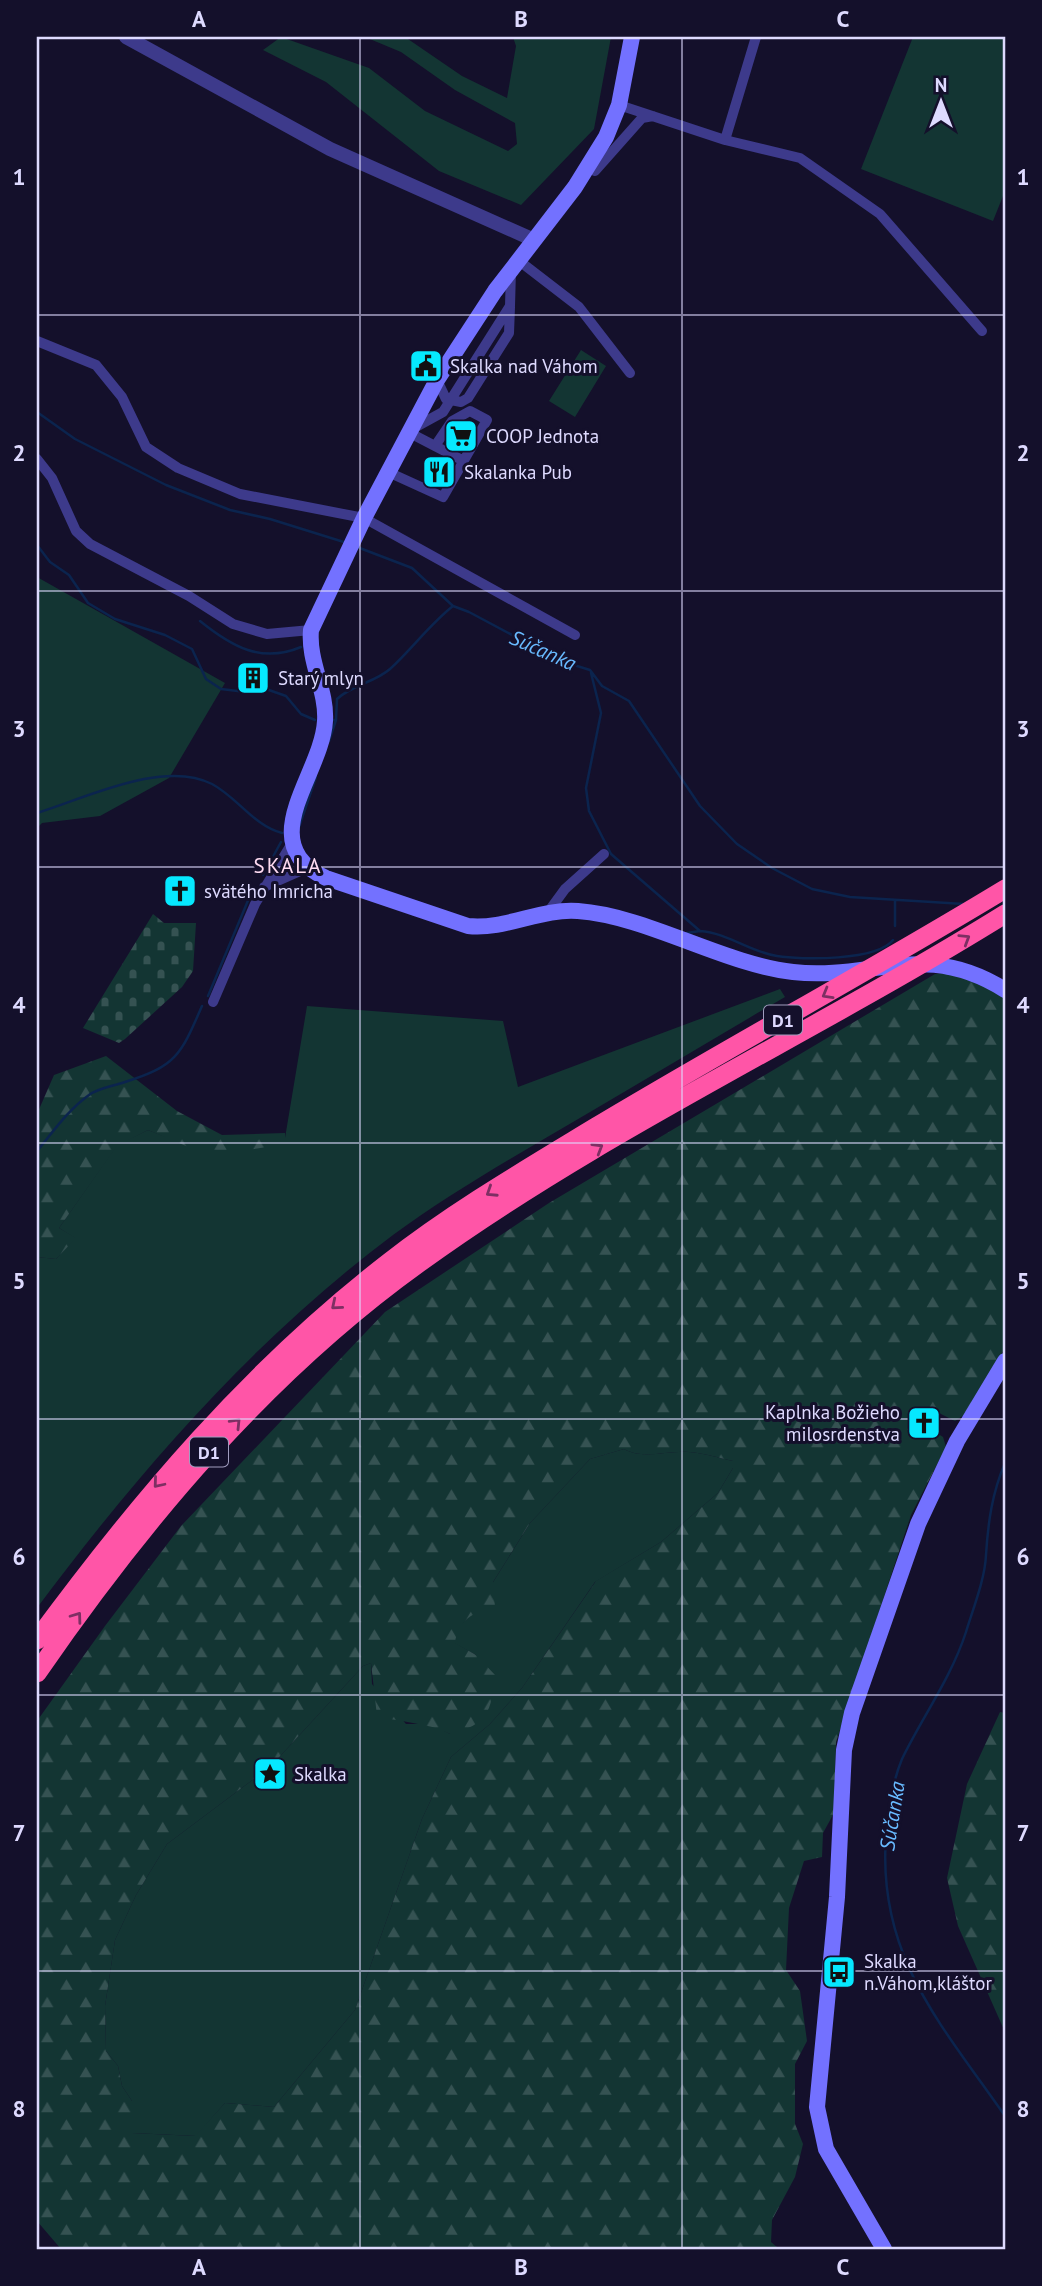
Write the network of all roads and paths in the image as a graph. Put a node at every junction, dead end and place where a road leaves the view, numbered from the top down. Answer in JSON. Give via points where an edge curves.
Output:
{"nodes":[{"id":1,"x":126,"y":37,"type":"edge"},
{"id":2,"x":632,"y":37,"type":"edge"},
{"id":3,"x":756,"y":37,"type":"edge"},
{"id":4,"x":619,"y":105,"type":"junction"},
{"id":5,"x":656,"y":116,"type":"junction"},
{"id":6,"x":725,"y":140,"type":"junction"},
{"id":7,"x":589,"y":168,"type":"junction"},
{"id":8,"x":534,"y":240,"type":"junction"},
{"id":9,"x":514,"y":265,"type":"junction"},
{"id":10,"x":982,"y":331,"type":"dead end"},
{"id":11,"x":37,"y":341,"type":"edge"},
{"id":12,"x":630,"y":373,"type":"dead end"},
{"id":13,"x":437,"y":380,"type":"junction"},
{"id":14,"x":451,"y":401,"type":"junction"},
{"id":15,"x":409,"y":431,"type":"junction"},
{"id":16,"x":435,"y":446,"type":"junction"},
{"id":17,"x":37,"y":459,"type":"edge"},
{"id":18,"x":461,"y":460,"type":"junction"},
{"id":19,"x":388,"y":472,"type":"junction"},
{"id":20,"x":364,"y":518,"type":"junction"},
{"id":21,"x":311,"y":630,"type":"junction"},
{"id":22,"x":575,"y":635,"type":"dead end"},
{"id":23,"x":292,"y":844,"type":"junction"},
{"id":24,"x":604,"y":854,"type":"dead end"},
{"id":25,"x":307,"y":868,"type":"junction"},
{"id":26,"x":264,"y":887,"type":"junction"},
{"id":27,"x":1005,"y":889,"type":"edge"},
{"id":28,"x":1005,"y":914,"type":"edge"},
{"id":29,"x":547,"y":915,"type":"junction"},
{"id":30,"x":1005,"y":990,"type":"edge"},
{"id":31,"x":213,"y":1002,"type":"dead end"},
{"id":32,"x":1005,"y":1361,"type":"edge"},
{"id":33,"x":37,"y":1640,"type":"edge"},
{"id":34,"x":37,"y":1673,"type":"edge"},
{"id":35,"x":884,"y":2249,"type":"edge"}],
"edges":[{"from":1,"to":8,"type":"street","via":[[330,149]]},
{"from":2,"to":4,"type":"main road"},
{"from":3,"to":6,"type":"street"},
{"from":4,"to":5,"type":"street"},
{"from":4,"to":7,"type":"main road"},
{"from":5,"to":6,"type":"street"},
{"from":5,"to":7,"type":"street","via":[[642,118],[595,171]]},
{"from":6,"to":10,"type":"street","via":[[800,158],[880,214]]},
{"from":7,"to":8,"type":"main road"},
{"from":8,"to":9,"type":"main road"},
{"from":9,"to":12,"type":"street","via":[[579,306]]},
{"from":9,"to":13,"type":"main road"},
{"from":9,"to":14,"type":"street","via":[[509,333],[468,398]]},
{"from":11,"to":20,"type":"street","via":[[96,365],[122,397],[146,447],[177,468],[240,494]]},
{"from":13,"to":14,"type":"street","via":[[440,392]]},
{"from":13,"to":15,"type":"main road"},
{"from":14,"to":15,"type":"street","via":[[443,412]]},
{"from":15,"to":16,"type":"street"},
{"from":15,"to":19,"type":"main road"},
{"from":16,"to":18,"type":"street"},
{"from":16,"to":18,"type":"street","via":[[452,421],[470,411],[487,420]]},
{"from":17,"to":21,"type":"street","via":[[52,478],[76,531],[90,544],[233,624],[267,634]]},
{"from":18,"to":19,"type":"street","via":[[443,497]]},
{"from":19,"to":20,"type":"main road"},
{"from":20,"to":21,"type":"main road"},
{"from":20,"to":22,"type":"street"},
{"from":21,"to":23,"type":"main road","via":[[324,724],[293,823]]},
{"from":23,"to":25,"type":"main road"},
{"from":23,"to":26,"type":"street"},
{"from":24,"to":29,"type":"street","via":[[565,889]]},
{"from":25,"to":26,"type":"street"},
{"from":25,"to":29,"type":"main road","via":[[468,926]]},
{"from":26,"to":31,"type":"street"},
{"from":27,"to":33,"type":"highway","number":"D1","one_way":true,"via":[[636,1103],[449,1219],[389,1262],[302,1334],[208,1426],[155,1486]]},
{"from":34,"to":28,"type":"highway","number":"D1","one_way":true,"via":[[159,1509],[230,1429],[315,1348],[416,1264],[539,1183]]},
{"from":29,"to":30,"type":"main road","via":[[575,911],[606,916],[792,972],[929,964],[968,973]]},
{"from":32,"to":35,"type":"main road","via":[[957,1441],[918,1524],[852,1713],[844,1750],[839,1877],[817,2107],[826,2149]]}]}
